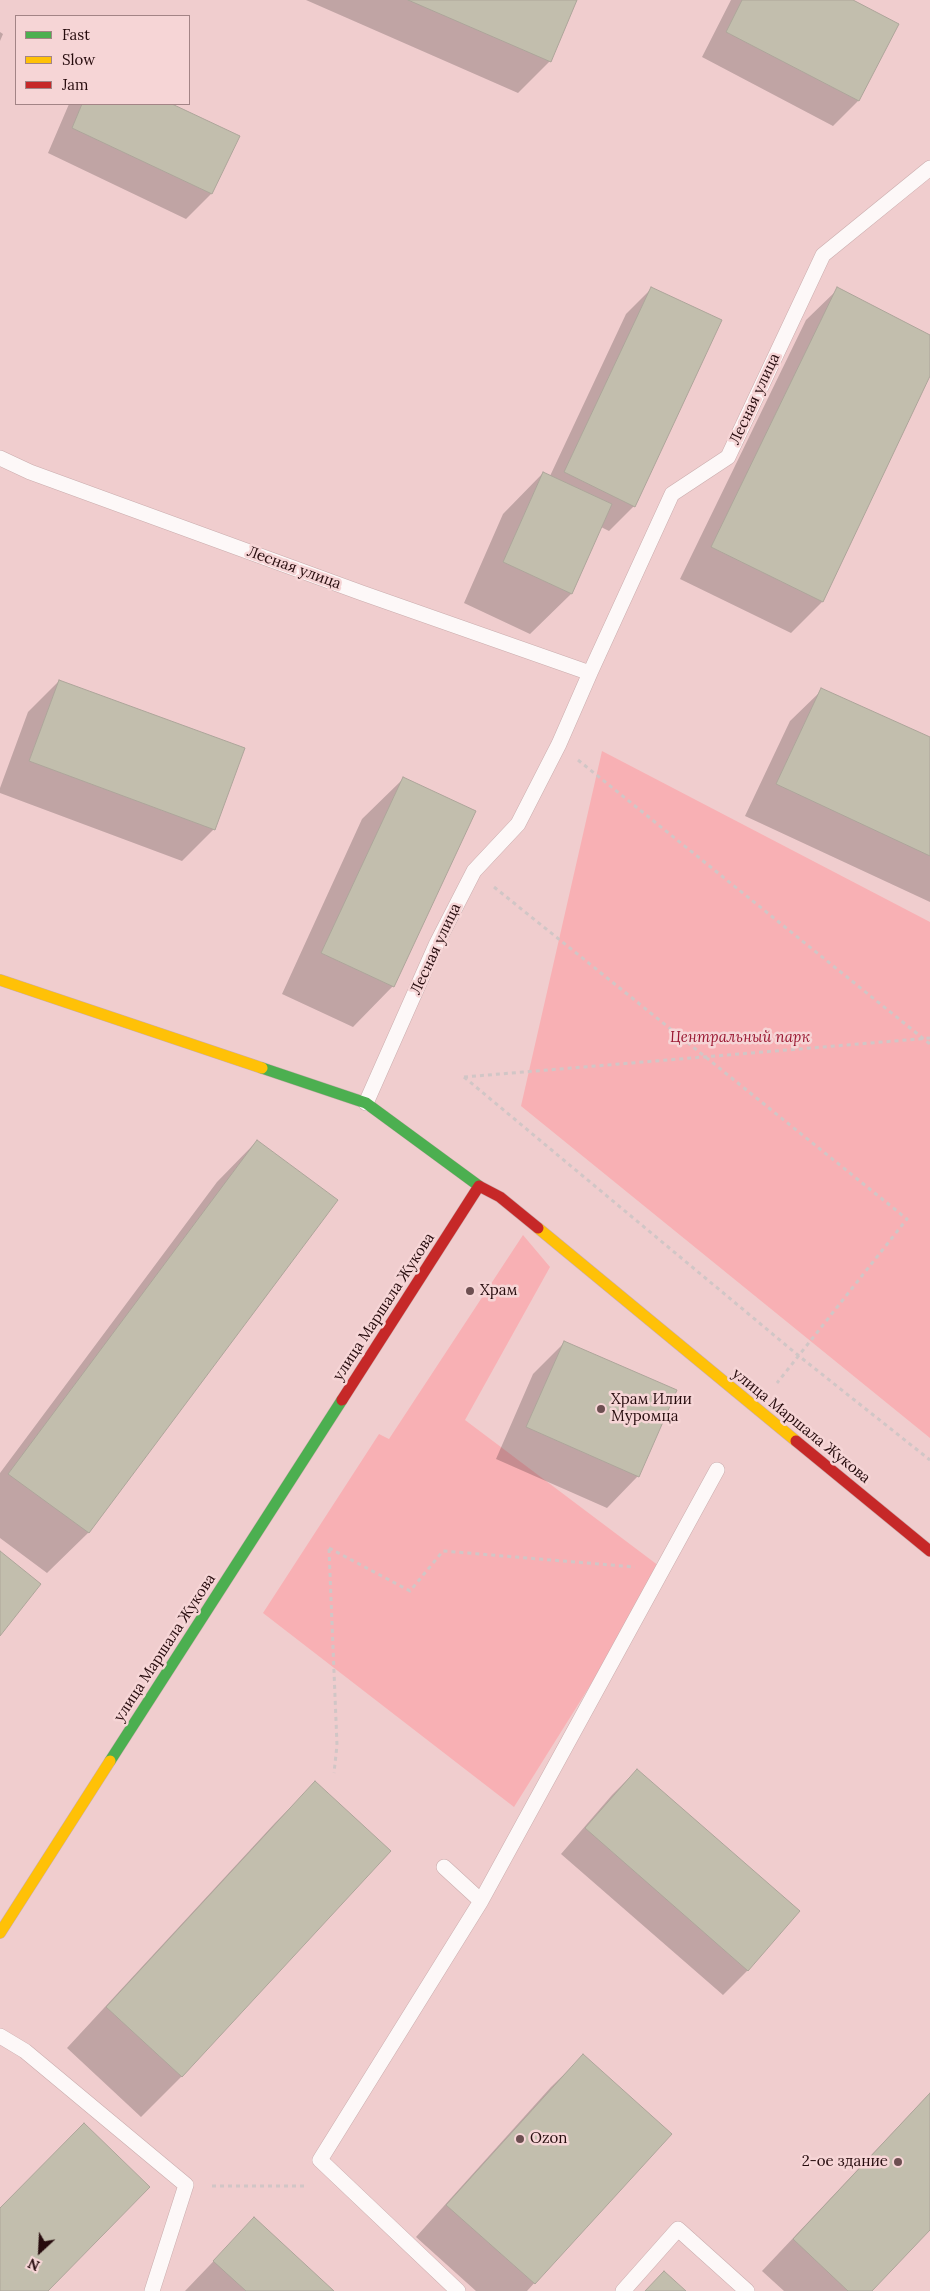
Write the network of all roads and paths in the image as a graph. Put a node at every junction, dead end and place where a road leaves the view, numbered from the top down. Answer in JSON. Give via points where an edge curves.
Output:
{"nodes":[{"id":1,"x":930,"y":168,"type":"edge"},
{"id":2,"x":0,"y":458,"type":"edge"},
{"id":3,"x":590,"y":673,"type":"junction"},
{"id":4,"x":558,"y":744,"type":"junction"},
{"id":5,"x":474,"y":871,"type":"junction"},
{"id":6,"x":0,"y":980,"type":"edge"},
{"id":7,"x":923,"y":1038,"type":"junction"},
{"id":8,"x":930,"y":1038,"type":"edge"},
{"id":9,"x":930,"y":1044,"type":"edge"},
{"id":10,"x":705,"y":1057,"type":"junction"},
{"id":11,"x":366,"y":1103,"type":"junction"},
{"id":12,"x":479,"y":1186,"type":"junction"},
{"id":13,"x":799,"y":1356,"type":"junction"},
{"id":14,"x":756,"y":1408,"type":"junction"},
{"id":15,"x":930,"y":1460,"type":"edge"},
{"id":16,"x":717,"y":1470,"type":"dead end"},
{"id":17,"x":930,"y":1551,"type":"edge"},
{"id":18,"x":663,"y":1569,"type":"junction"},
{"id":19,"x":334,"y":1773,"type":"dead end"},
{"id":20,"x":444,"y":1867,"type":"dead end"},
{"id":21,"x":481,"y":1901,"type":"junction"},
{"id":22,"x":0,"y":1933,"type":"edge"},
{"id":23,"x":0,"y":2036,"type":"edge"},
{"id":24,"x":186,"y":2186,"type":"junction"},
{"id":25,"x":347,"y":2186,"type":"junction"},
{"id":26,"x":152,"y":2291,"type":"edge"},
{"id":27,"x":458,"y":2291,"type":"edge"},
{"id":28,"x":623,"y":2291,"type":"edge"},
{"id":29,"x":747,"y":2291,"type":"edge"}],
"edges":[{"from":1,"to":3,"type":"lane","name":"Лесная улица","via":[[823,255],[728,457],[672,494]]},
{"from":2,"to":3,"type":"lane","name":"Лесная улица","via":[[30,472],[362,593]]},
{"from":3,"to":4,"type":"lane","name":"Лесная улица"},
{"from":4,"to":5,"type":"lane","name":"Лесная улица","via":[[518,824]]},
{"from":4,"to":7,"type":"path"},
{"from":5,"to":10,"type":"path"},
{"from":5,"to":11,"type":"lane","name":"Лесная улица","via":[[436,945]]},
{"from":6,"to":11,"type":"street"},
{"from":7,"to":8,"type":"path"},
{"from":7,"to":9,"type":"path"},
{"from":7,"to":10,"type":"path"},
{"from":10,"to":13,"type":"path","via":[[906,1219]]},
{"from":10,"to":13,"type":"path","via":[[464,1077]]},
{"from":11,"to":12,"type":"street"},
{"from":12,"to":14,"type":"street","name":"улица Маршала Жукова","via":[[500,1197]]},
{"from":12,"to":22,"type":"street","name":"улица Маршала Жукова"},
{"from":13,"to":14,"type":"path"},
{"from":13,"to":15,"type":"path"},
{"from":14,"to":17,"type":"street","name":"улица Маршала Жукова"},
{"from":16,"to":18,"type":"lane"},
{"from":18,"to":19,"type":"path","via":[[443,1551],[410,1591],[329,1548],[337,1745]]},
{"from":18,"to":21,"type":"lane"},
{"from":20,"to":21,"type":"lane"},
{"from":21,"to":25,"type":"lane","via":[[320,2160]]},
{"from":23,"to":24,"type":"lane","via":[[26,2051]]},
{"from":24,"to":25,"type":"path"},
{"from":24,"to":26,"type":"lane"},
{"from":25,"to":27,"type":"lane"},
{"from":28,"to":29,"type":"lane","via":[[678,2229]]}]}
